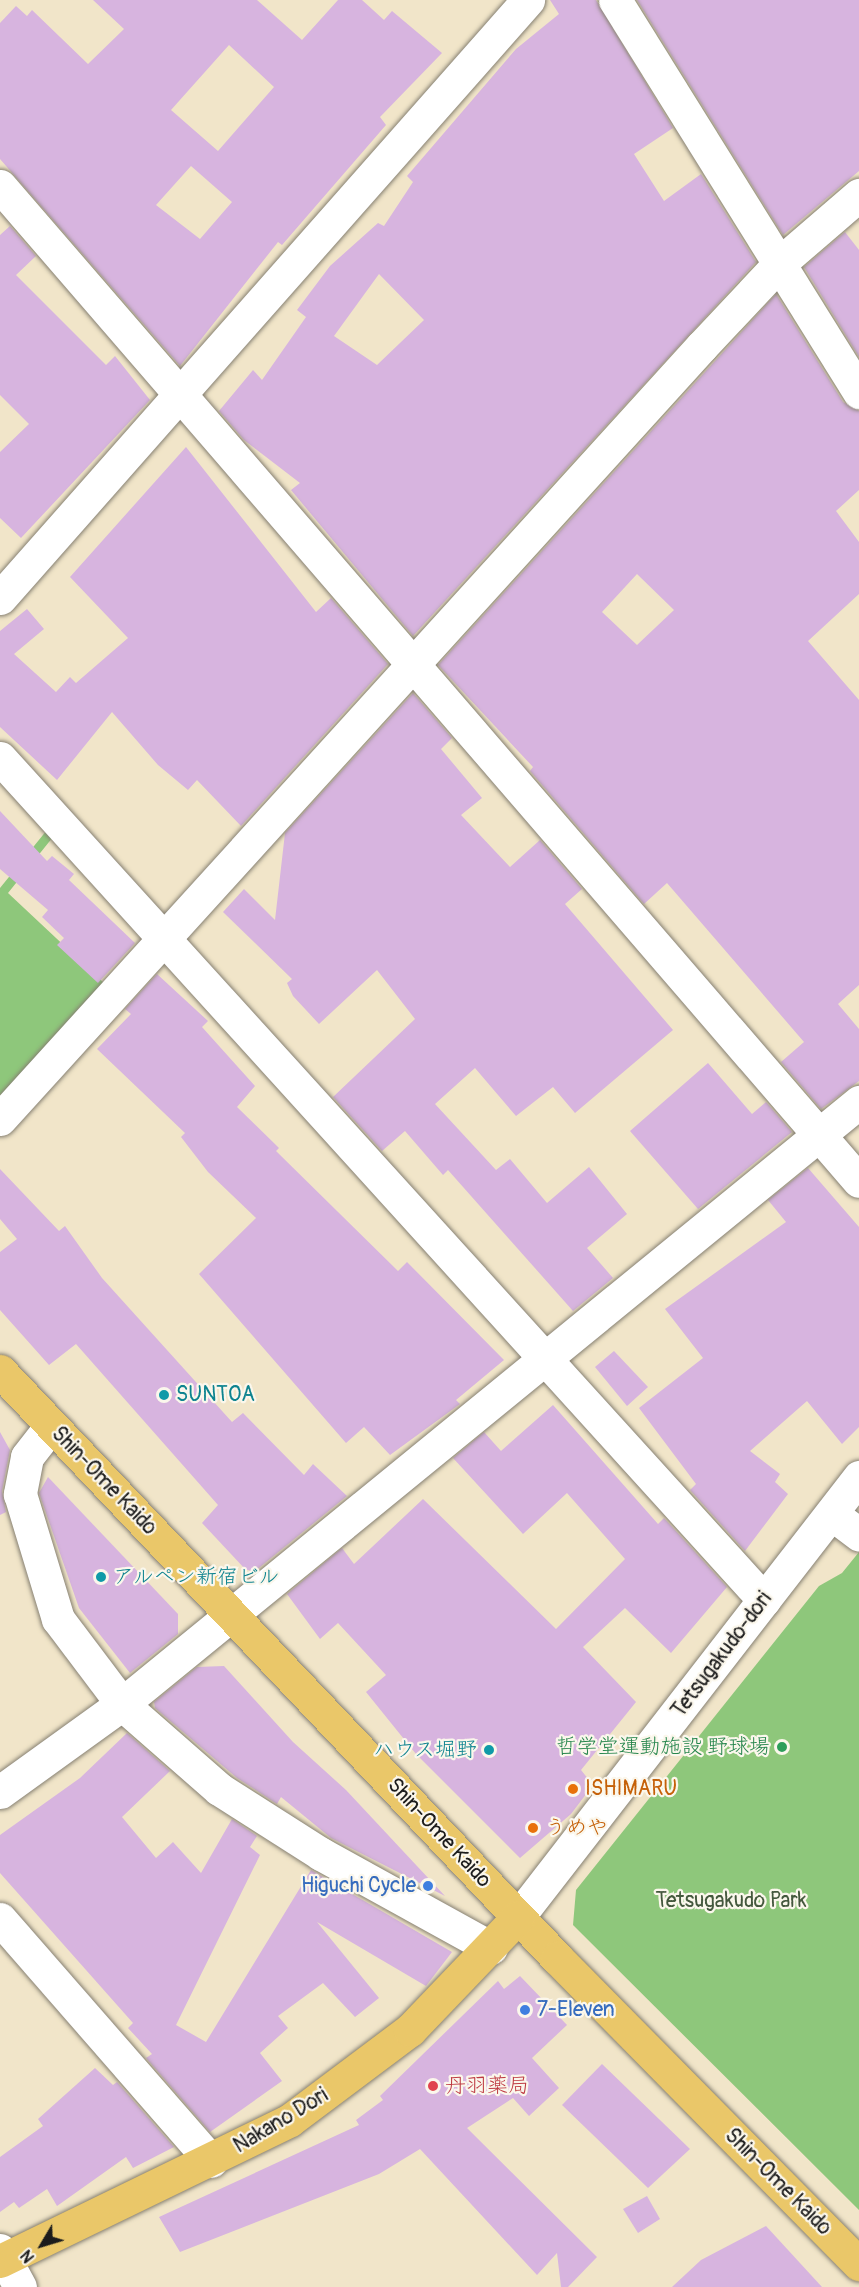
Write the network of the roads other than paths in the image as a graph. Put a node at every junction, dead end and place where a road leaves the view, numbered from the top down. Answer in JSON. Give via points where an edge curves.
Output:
{"nodes":[{"id":1,"x":528,"y":0,"type":"edge"},
{"id":2,"x":615,"y":0,"type":"edge"},
{"id":3,"x":859,"y":195,"type":"edge"},
{"id":4,"x":5,"y":199,"type":"edge"},
{"id":5,"x":779,"y":265,"type":"junction"},
{"id":6,"x":859,"y":392,"type":"edge"},
{"id":7,"x":183,"y":396,"type":"junction"},
{"id":8,"x":0,"y":598,"type":"edge"},
{"id":9,"x":411,"y":668,"type":"junction"},
{"id":10,"x":0,"y":758,"type":"edge"},
{"id":11,"x":166,"y":939,"type":"junction"},
{"id":12,"x":859,"y":1102,"type":"edge"},
{"id":13,"x":0,"y":1119,"type":"edge"},
{"id":14,"x":819,"y":1135,"type":"junction"},
{"id":15,"x":859,"y":1181,"type":"edge"},
{"id":16,"x":546,"y":1358,"type":"junction"},
{"id":17,"x":0,"y":1371,"type":"edge"},
{"id":18,"x":51,"y":1426,"type":"junction"},
{"id":19,"x":14,"y":1465,"type":"edge"},
{"id":20,"x":859,"y":1477,"type":"edge"},
{"id":21,"x":832,"y":1514,"type":"junction"},
{"id":22,"x":859,"y":1534,"type":"edge"},
{"id":23,"x":764,"y":1600,"type":"junction"},
{"id":24,"x":232,"y":1614,"type":"junction"},
{"id":25,"x":122,"y":1704,"type":"junction"},
{"id":26,"x":0,"y":1792,"type":"edge"},
{"id":27,"x":518,"y":1917,"type":"junction"},
{"id":28,"x":0,"y":1919,"type":"edge"},
{"id":29,"x":491,"y":1948,"type":"junction"},
{"id":30,"x":211,"y":2161,"type":"junction"},
{"id":31,"x":2,"y":2256,"type":"edge"},
{"id":32,"x":859,"y":2264,"type":"edge"},
{"id":33,"x":20,"y":2287,"type":"edge"}],
"edges":[{"from":1,"to":7,"type":"street"},
{"from":2,"to":5,"type":"street"},
{"from":3,"to":5,"type":"street"},
{"from":4,"to":7,"type":"street"},
{"from":5,"to":6,"type":"street"},
{"from":5,"to":9,"type":"street"},
{"from":7,"to":8,"type":"street"},
{"from":7,"to":9,"type":"street"},
{"from":9,"to":11,"type":"street"},
{"from":9,"to":14,"type":"street"},
{"from":10,"to":11,"type":"street"},
{"from":11,"to":13,"type":"street"},
{"from":11,"to":16,"type":"street"},
{"from":12,"to":14,"type":"street"},
{"from":14,"to":15,"type":"street"},
{"from":14,"to":16,"type":"street"},
{"from":16,"to":23,"type":"street"},
{"from":16,"to":24,"type":"street"},
{"from":17,"to":18,"type":"main road","name":"Shin-Ome Kaido"},
{"from":18,"to":19,"type":"street"},
{"from":18,"to":24,"type":"main road","name":"Shin-Ome Kaido"},
{"from":19,"to":25,"type":"street","via":[[58,1619]]},
{"from":20,"to":21,"type":"street","name":"Tetsugakudo-dori"},
{"from":21,"to":22,"type":"street"},
{"from":21,"to":23,"type":"street","name":"Tetsugakudo-dori"},
{"from":23,"to":27,"type":"street","name":"Tetsugakudo-dori"},
{"from":24,"to":25,"type":"street"},
{"from":24,"to":27,"type":"main road","name":"Shin-Ome Kaido"},
{"from":25,"to":26,"type":"street"},
{"from":25,"to":29,"type":"street","via":[[219,1789],[321,1854]]},
{"from":27,"to":29,"type":"main road","name":"Nakano Dori"},
{"from":27,"to":32,"type":"main road","name":"Shin-Ome Kaido"},
{"from":28,"to":30,"type":"street"},
{"from":29,"to":30,"type":"main road","name":"Nakano Dori","via":[[410,2030],[326,2095]]},
{"from":30,"to":31,"type":"main road","name":"Nakano Dori"},
{"from":31,"to":33,"type":"street"}]}
